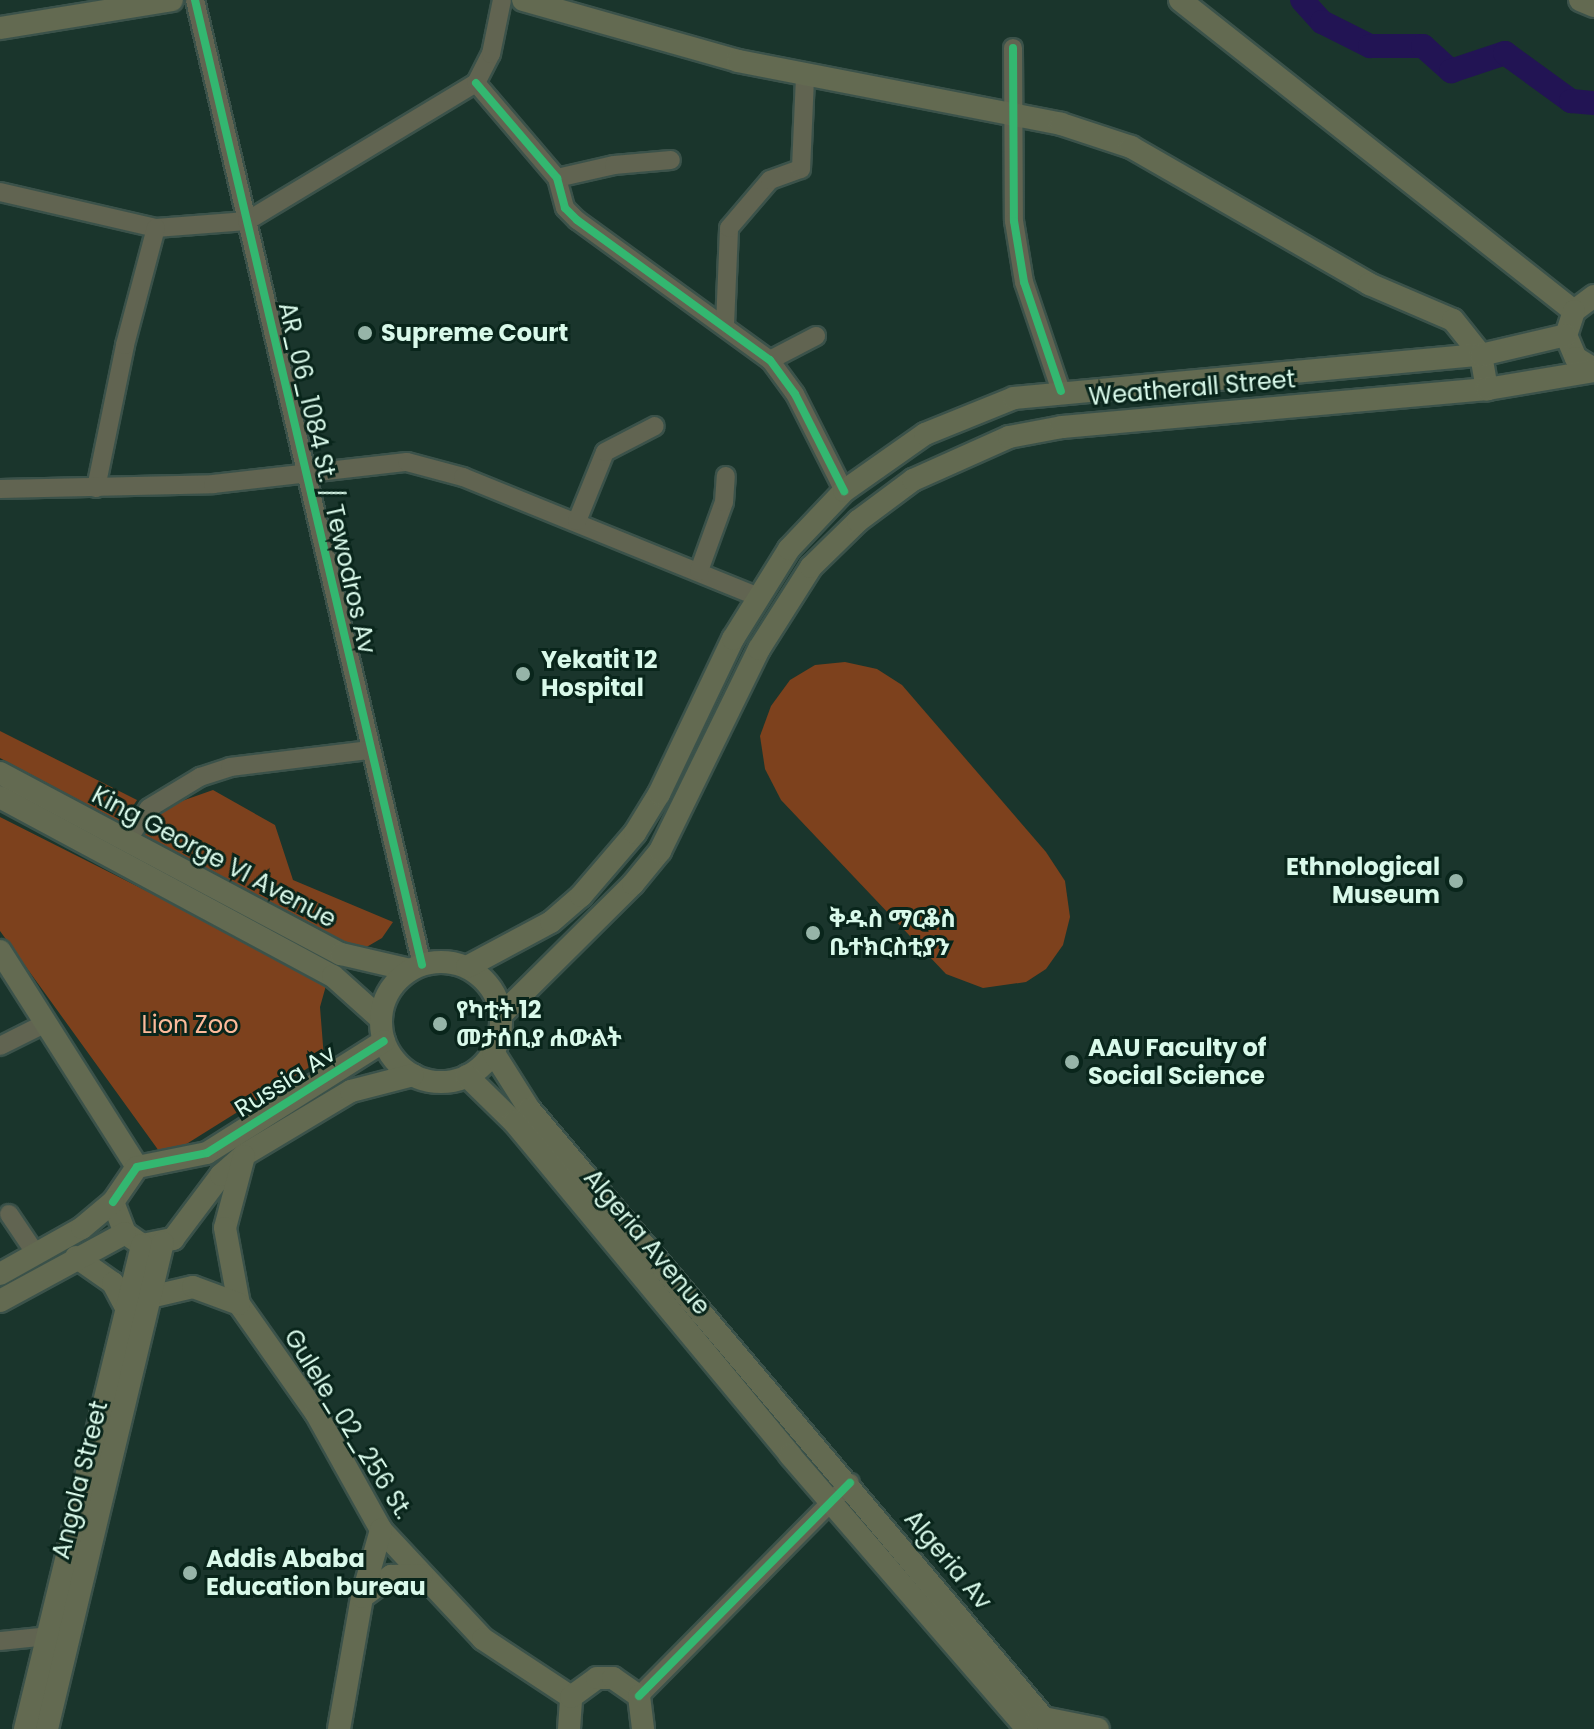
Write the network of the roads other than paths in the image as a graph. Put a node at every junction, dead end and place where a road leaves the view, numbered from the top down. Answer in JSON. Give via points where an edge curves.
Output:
{"nodes":[{"id":1,"x":172,"y":0,"type":"edge"},
{"id":2,"x":195,"y":0,"type":"edge"},
{"id":3,"x":502,"y":0,"type":"edge"},
{"id":4,"x":523,"y":0,"type":"edge"},
{"id":5,"x":1180,"y":0,"type":"edge"},
{"id":6,"x":1580,"y":0,"type":"edge"},
{"id":7,"x":1594,"y":6,"type":"edge"},
{"id":8,"x":0,"y":28,"type":"edge"},
{"id":9,"x":1013,"y":48,"type":"dead end"},
{"id":10,"x":805,"y":76,"type":"junction"},
{"id":11,"x":476,"y":83,"type":"junction"},
{"id":12,"x":1011,"y":114,"type":"junction"},
{"id":13,"x":671,"y":160,"type":"dead end"},
{"id":14,"x":557,"y":178,"type":"junction"},
{"id":15,"x":0,"y":192,"type":"edge"},
{"id":16,"x":247,"y":221,"type":"junction"},
{"id":17,"x":156,"y":228,"type":"junction"},
{"id":18,"x":1594,"y":296,"type":"edge"},
{"id":19,"x":1574,"y":311,"type":"junction"},
{"id":20,"x":725,"y":325,"type":"junction"},
{"id":21,"x":1566,"y":335,"type":"junction"},
{"id":22,"x":816,"y":336,"type":"dead end"},
{"id":23,"x":1481,"y":355,"type":"junction"},
{"id":24,"x":770,"y":360,"type":"junction"},
{"id":25,"x":1590,"y":373,"type":"edge"},
{"id":26,"x":1487,"y":389,"type":"junction"},
{"id":27,"x":1061,"y":391,"type":"junction"},
{"id":28,"x":655,"y":426,"type":"dead end"},
{"id":29,"x":307,"y":473,"type":"junction"},
{"id":30,"x":726,"y":476,"type":"dead end"},
{"id":31,"x":96,"y":488,"type":"junction"},
{"id":32,"x":0,"y":489,"type":"edge"},
{"id":33,"x":844,"y":491,"type":"junction"},
{"id":34,"x":577,"y":521,"type":"junction"},
{"id":35,"x":699,"y":571,"type":"junction"},
{"id":36,"x":756,"y":596,"type":"junction"},
{"id":37,"x":368,"y":750,"type":"junction"},
{"id":38,"x":0,"y":773,"type":"edge"},
{"id":39,"x":0,"y":797,"type":"edge"},
{"id":40,"x":74,"y":824,"type":"junction"},
{"id":41,"x":635,"y":833,"type":"junction"},
{"id":42,"x":128,"y":839,"type":"junction"},
{"id":43,"x":660,"y":851,"type":"junction"},
{"id":44,"x":0,"y":951,"type":"edge"},
{"id":45,"x":467,"y":967,"type":"junction"},
{"id":46,"x":416,"y":968,"type":"junction"},
{"id":47,"x":501,"y":1015,"type":"junction"},
{"id":48,"x":381,"y":1019,"type":"junction"},
{"id":49,"x":46,"y":1023,"type":"junction"},
{"id":50,"x":384,"y":1041,"type":"junction"},
{"id":51,"x":0,"y":1046,"type":"edge"},
{"id":52,"x":493,"y":1052,"type":"junction"},
{"id":53,"x":413,"y":1075,"type":"junction"},
{"id":54,"x":467,"y":1076,"type":"junction"},
{"id":55,"x":244,"y":1155,"type":"junction"},
{"id":56,"x":137,"y":1167,"type":"junction"},
{"id":57,"x":590,"y":1199,"type":"junction"},
{"id":58,"x":113,"y":1202,"type":"junction"},
{"id":59,"x":9,"y":1214,"type":"dead end"},
{"id":60,"x":143,"y":1240,"type":"junction"},
{"id":61,"x":36,"y":1254,"type":"junction"},
{"id":62,"x":76,"y":1257,"type":"junction"},
{"id":63,"x":0,"y":1274,"type":"edge"},
{"id":64,"x":150,"y":1297,"type":"junction"},
{"id":65,"x":0,"y":1301,"type":"edge"},
{"id":66,"x":239,"y":1304,"type":"junction"},
{"id":67,"x":127,"y":1309,"type":"junction"},
{"id":68,"x":801,"y":1427,"type":"joint"},
{"id":69,"x":782,"y":1446,"type":"joint"},
{"id":70,"x":850,"y":1483,"type":"junction"},
{"id":71,"x":829,"y":1502,"type":"junction"},
{"id":72,"x":381,"y":1530,"type":"junction"},
{"id":73,"x":422,"y":1575,"type":"junction"},
{"id":74,"x":362,"y":1597,"type":"junction"},
{"id":75,"x":49,"y":1636,"type":"junction"},
{"id":76,"x":0,"y":1641,"type":"edge"},
{"id":77,"x":639,"y":1696,"type":"junction"},
{"id":78,"x":571,"y":1697,"type":"junction"},
{"id":79,"x":1034,"y":1722,"type":"edge"},
{"id":80,"x":25,"y":1729,"type":"edge"},
{"id":81,"x":47,"y":1729,"type":"edge"},
{"id":82,"x":339,"y":1729,"type":"edge"},
{"id":83,"x":569,"y":1729,"type":"edge"},
{"id":84,"x":643,"y":1729,"type":"edge"},
{"id":85,"x":1098,"y":1729,"type":"edge"}],
"edges":[{"from":1,"to":8,"type":"main road"},
{"from":2,"to":16,"type":"street","name":"AR_06_1084 St. / Tewodros Av"},
{"from":3,"to":11,"type":"street","via":[[491,54]]},
{"from":4,"to":10,"type":"main road"},
{"from":5,"to":19,"type":"main road"},
{"from":6,"to":7,"type":"main road"},
{"from":9,"to":12,"type":"street"},
{"from":10,"to":12,"type":"main road"},
{"from":10,"to":20,"type":"street","via":[[801,169],[770,180],[729,228]]},
{"from":11,"to":14,"type":"street"},
{"from":11,"to":16,"type":"street"},
{"from":12,"to":23,"type":"main road","via":[[1131,147],[1369,284],[1453,320]]},
{"from":12,"to":27,"type":"street","via":[[1010,170],[1024,282]]},
{"from":13,"to":14,"type":"street"},
{"from":14,"to":20,"type":"street","via":[[565,208],[577,220],[670,291]]},
{"from":15,"to":17,"type":"street"},
{"from":16,"to":17,"type":"street"},
{"from":16,"to":29,"type":"street","name":"AR_06_1084 St. / Tewodros Av"},
{"from":17,"to":31,"type":"street"},
{"from":18,"to":19,"type":"main road"},
{"from":19,"to":21,"type":"main road"},
{"from":20,"to":24,"type":"street"},
{"from":21,"to":23,"type":"main road"},
{"from":21,"to":25,"type":"main road"},
{"from":22,"to":24,"type":"street"},
{"from":23,"to":26,"type":"main road"},
{"from":23,"to":27,"type":"main road"},
{"from":24,"to":33,"type":"street","via":[[795,394]]},
{"from":25,"to":26,"type":"main road","name":"Weatherall Street"},
{"from":26,"to":43,"type":"main road","name":"Weatherall Street","via":[[1062,427],[1009,437],[913,480],[834,542],[787,599]]},
{"from":27,"to":33,"type":"main road","via":[[1014,398],[966,414],[883,460]]},
{"from":28,"to":34,"type":"street","via":[[605,452]]},
{"from":29,"to":31,"type":"street","via":[[213,484]]},
{"from":29,"to":34,"type":"street","via":[[407,462],[463,477]]},
{"from":29,"to":37,"type":"street","name":"AR_06_1084 St. / Tewodros Av"},
{"from":30,"to":35,"type":"street","via":[[724,502]]},
{"from":31,"to":32,"type":"street"},
{"from":33,"to":36,"type":"main road","via":[[789,549]]},
{"from":34,"to":35,"type":"street"},
{"from":35,"to":36,"type":"street"},
{"from":36,"to":41,"type":"main road"},
{"from":37,"to":42,"type":"street","via":[[230,767],[200,777],[149,808]]},
{"from":37,"to":46,"type":"street","name":"AR_06_1084 St. / Tewodros Av"},
{"from":38,"to":40,"type":"main road","name":"King George VI Avenue"},
{"from":39,"to":40,"type":"main road","name":"King George VI Avenue"},
{"from":40,"to":42,"type":"main road","name":"King George VI Avenue"},
{"from":40,"to":48,"type":"main road","name":"King George VI Avenue","via":[[333,976]]},
{"from":41,"to":43,"type":"main road"},
{"from":41,"to":45,"type":"main road","via":[[551,922]]},
{"from":42,"to":46,"type":"main road","name":"King George VI Avenue","via":[[341,954]]},
{"from":43,"to":47,"type":"main road","name":"Weatherall Street"},
{"from":44,"to":49,"type":"main road"},
{"from":45,"to":46,"type":"main road","via":[[445,962]]},
{"from":45,"to":47,"type":"main road","via":[[484,979]]},
{"from":46,"to":48,"type":"main road","via":[[390,991]]},
{"from":47,"to":52,"type":"main road"},
{"from":48,"to":50,"type":"main road"},
{"from":49,"to":51,"type":"street"},
{"from":49,"to":56,"type":"main road"},
{"from":50,"to":53,"type":"main road","via":[[395,1061]]},
{"from":50,"to":56,"type":"main road","name":"Russia Av","via":[[207,1153]]},
{"from":52,"to":54,"type":"main road"},
{"from":52,"to":57,"type":"main road","name":"Algeria Avenue"},
{"from":53,"to":54,"type":"main road","via":[[441,1082]]},
{"from":53,"to":55,"type":"main road","name":"Russia Av","via":[[351,1091]]},
{"from":54,"to":57,"type":"main road","name":"Algeria Avenue"},
{"from":55,"to":60,"type":"main road","name":"Russia Av","via":[[221,1175],[185,1230]]},
{"from":55,"to":66,"type":"main road","name":"Gulele_02_256 St.","via":[[225,1228]]},
{"from":56,"to":58,"type":"main road"},
{"from":57,"to":68,"type":"main road","name":"Algeria Avenue"},
{"from":57,"to":69,"type":"main road","name":"Algeria Avenue"},
{"from":58,"to":60,"type":"main road"},
{"from":58,"to":61,"type":"main road","via":[[82,1228]]},
{"from":59,"to":61,"type":"street"},
{"from":60,"to":62,"type":"main road"},
{"from":60,"to":64,"type":"main road","name":"Angola Street"},
{"from":60,"to":67,"type":"main road"},
{"from":61,"to":63,"type":"main road"},
{"from":62,"to":65,"type":"main road"},
{"from":62,"to":67,"type":"main road","via":[[113,1283]]},
{"from":64,"to":66,"type":"main road","via":[[193,1287]]},
{"from":64,"to":81,"type":"main road","name":"Angola Street"},
{"from":66,"to":72,"type":"main road","name":"Gulele_02_256 St.","via":[[316,1413]]},
{"from":67,"to":75,"type":"main road"},
{"from":68,"to":70,"type":"main road","name":"Algeria Av"},
{"from":69,"to":71,"type":"main road","name":"Algeria Av"},
{"from":70,"to":71,"type":"street"},
{"from":70,"to":79,"type":"main road","name":"Algeria Av"},
{"from":71,"to":77,"type":"street"},
{"from":71,"to":79,"type":"main road","name":"Algeria Av"},
{"from":72,"to":73,"type":"main road","name":"Gulele_02_256 St."},
{"from":72,"to":74,"type":"main road"},
{"from":73,"to":74,"type":"main road","via":[[391,1576]]},
{"from":73,"to":78,"type":"main road","name":"Gulele_02_256 St.","via":[[483,1639]]},
{"from":74,"to":82,"type":"main road"},
{"from":75,"to":76,"type":"street"},
{"from":75,"to":80,"type":"main road"},
{"from":77,"to":78,"type":"main road","via":[[613,1678],[597,1678]]},
{"from":77,"to":84,"type":"main road"},
{"from":78,"to":83,"type":"main road"},
{"from":79,"to":85,"type":"main road"}]}
